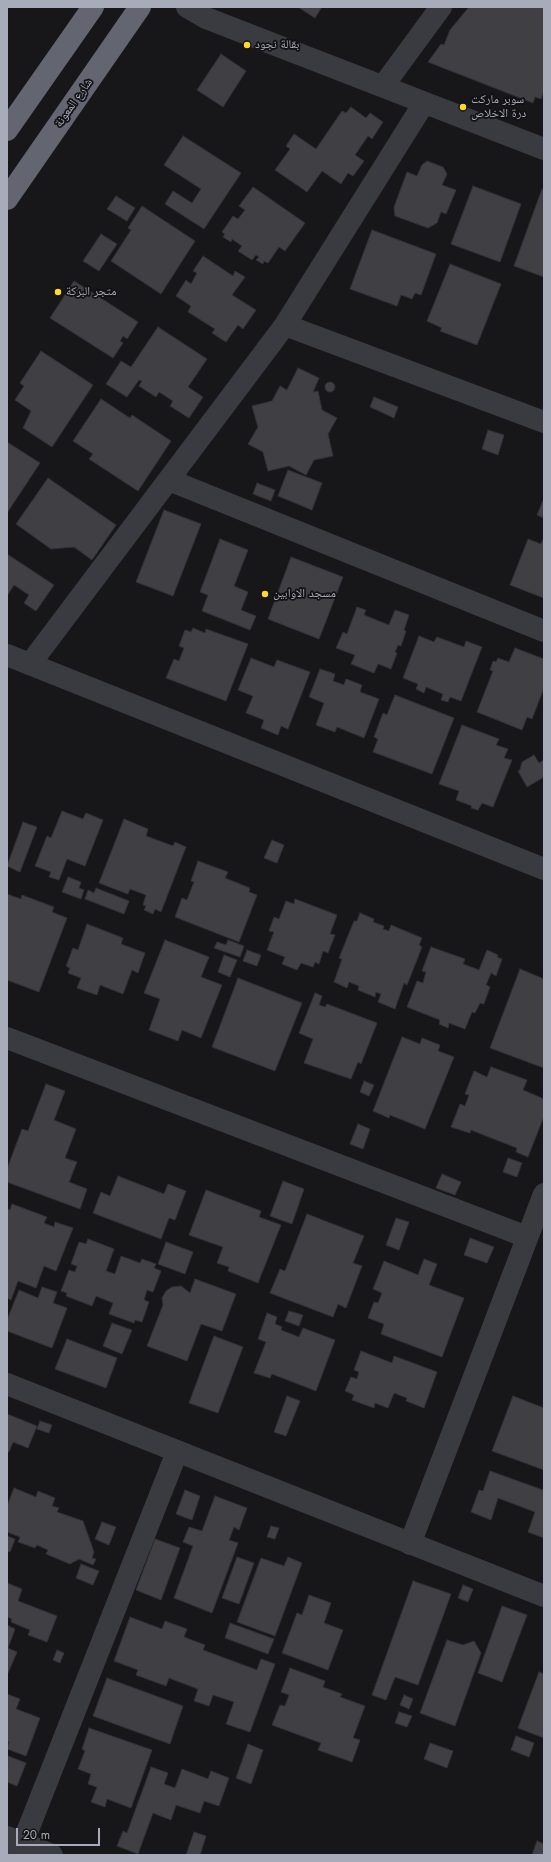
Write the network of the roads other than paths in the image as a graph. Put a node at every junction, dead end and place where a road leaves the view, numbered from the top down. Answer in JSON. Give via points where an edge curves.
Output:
{"nodes":[{"id":1,"x":93,"y":7,"type":"edge"},
{"id":2,"x":140,"y":7,"type":"edge"},
{"id":3,"x":187,"y":7,"type":"edge"},
{"id":4,"x":441,"y":7,"type":"edge"},
{"id":5,"x":382,"y":86,"type":"junction"},
{"id":6,"x":424,"y":103,"type":"junction"},
{"id":7,"x":7,"y":130,"type":"edge"},
{"id":8,"x":544,"y":149,"type":"edge"},
{"id":9,"x":7,"y":199,"type":"edge"},
{"id":10,"x":284,"y":325,"type":"junction"},
{"id":11,"x":544,"y":422,"type":"edge"},
{"id":12,"x":169,"y":480,"type":"junction"},
{"id":13,"x":544,"y":631,"type":"edge"},
{"id":14,"x":7,"y":655,"type":"edge"},
{"id":15,"x":30,"y":664,"type":"junction"},
{"id":16,"x":544,"y":869,"type":"edge"},
{"id":17,"x":7,"y":1038,"type":"edge"},
{"id":18,"x":544,"y":1194,"type":"edge"},
{"id":19,"x":527,"y":1237,"type":"junction"},
{"id":20,"x":7,"y":1384,"type":"edge"},
{"id":21,"x":176,"y":1452,"type":"junction"},
{"id":22,"x":410,"y":1544,"type":"junction"},
{"id":23,"x":544,"y":1596,"type":"edge"},
{"id":24,"x":16,"y":1845,"type":"edge"},
{"id":25,"x":52,"y":1855,"type":"edge"}],
"edges":[{"from":1,"to":7,"type":"highway"},
{"from":2,"to":9,"type":"highway","name":"شارع المعونة"},
{"from":3,"to":5,"type":"street","via":[[206,18]]},
{"from":4,"to":5,"type":"street"},
{"from":5,"to":6,"type":"street"},
{"from":6,"to":8,"type":"street"},
{"from":6,"to":10,"type":"street"},
{"from":10,"to":11,"type":"street"},
{"from":10,"to":12,"type":"street"},
{"from":12,"to":13,"type":"street"},
{"from":12,"to":15,"type":"street"},
{"from":14,"to":15,"type":"street"},
{"from":15,"to":16,"type":"street"},
{"from":17,"to":19,"type":"street"},
{"from":18,"to":19,"type":"street"},
{"from":19,"to":22,"type":"street"},
{"from":20,"to":21,"type":"street"},
{"from":21,"to":22,"type":"street"},
{"from":21,"to":24,"type":"street"},
{"from":22,"to":23,"type":"street"},
{"from":24,"to":25,"type":"street"}]}
